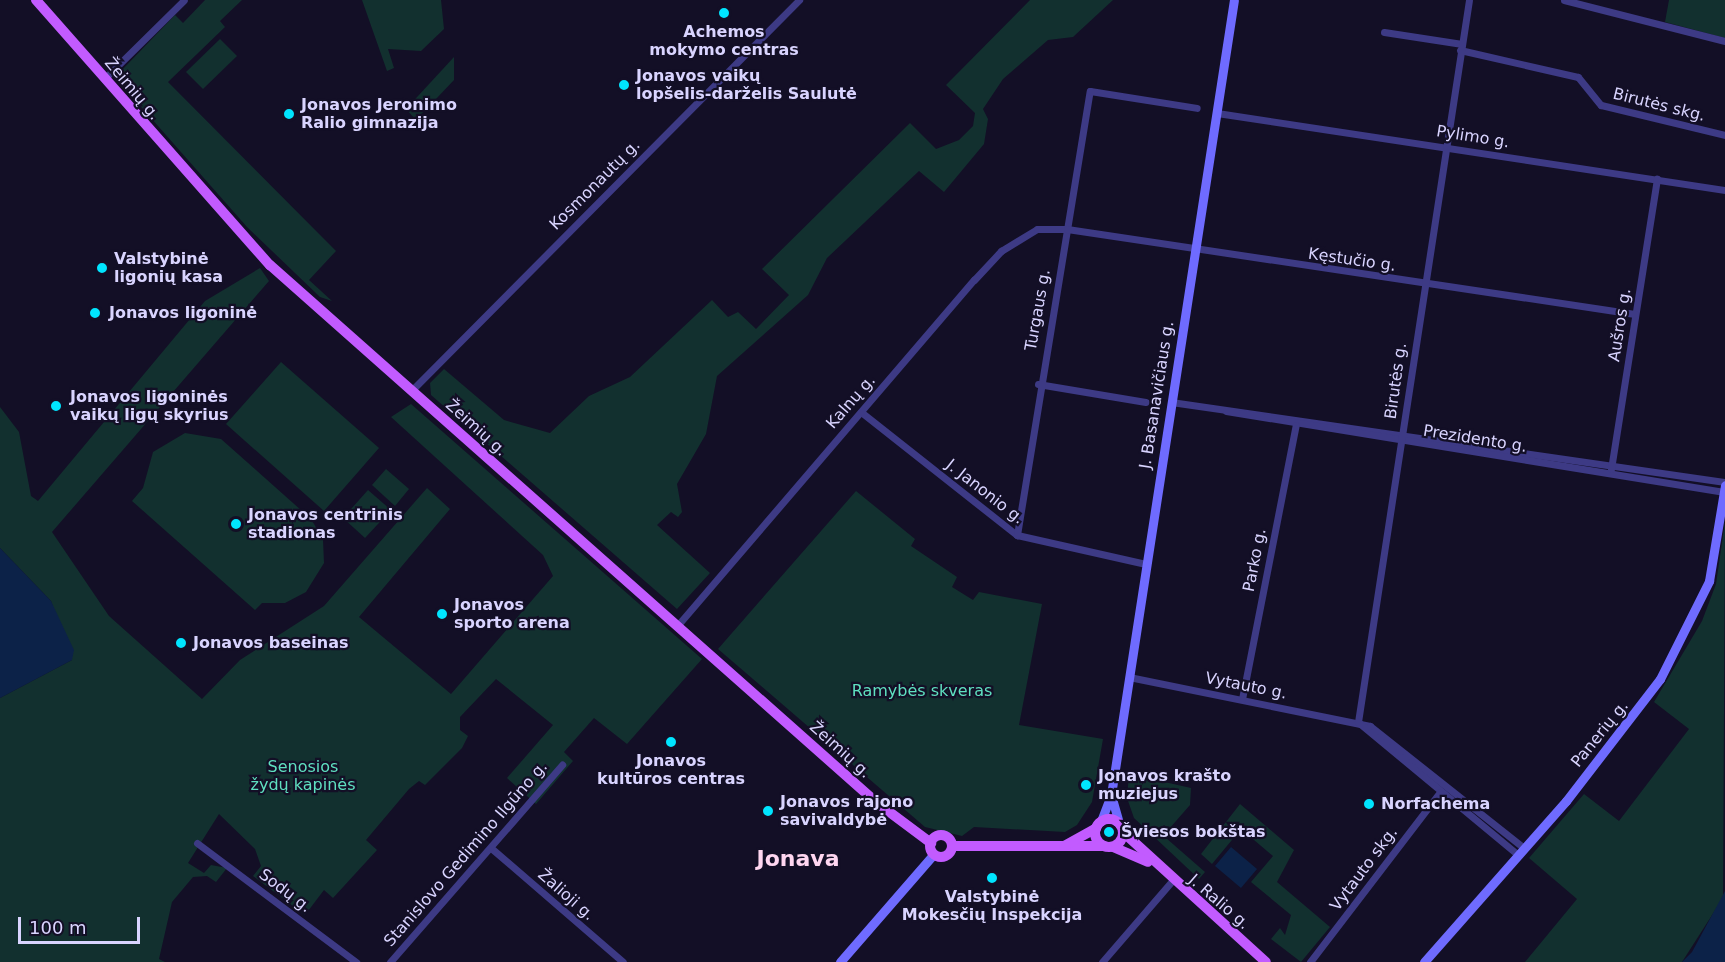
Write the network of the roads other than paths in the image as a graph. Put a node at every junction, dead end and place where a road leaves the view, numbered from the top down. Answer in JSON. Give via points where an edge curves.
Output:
{"nodes":[{"id":1,"x":36,"y":0,"type":"edge"},
{"id":2,"x":184,"y":0,"type":"edge"},
{"id":3,"x":799,"y":0,"type":"edge"},
{"id":4,"x":1234,"y":0,"type":"edge"},
{"id":5,"x":1469,"y":0,"type":"edge"},
{"id":6,"x":1564,"y":0,"type":"edge"},
{"id":7,"x":1384,"y":32,"type":"dead end"},
{"id":8,"x":1725,"y":42,"type":"edge"},
{"id":9,"x":1461,"y":47,"type":"junction"},
{"id":10,"x":104,"y":79,"type":"junction"},
{"id":11,"x":1197,"y":108,"type":"dead end"},
{"id":12,"x":1217,"y":113,"type":"junction"},
{"id":13,"x":1725,"y":135,"type":"edge"},
{"id":14,"x":1444,"y":146,"type":"junction"},
{"id":15,"x":1658,"y":179,"type":"junction"},
{"id":16,"x":1725,"y":190,"type":"edge"},
{"id":17,"x":1066,"y":229,"type":"junction"},
{"id":18,"x":1195,"y":250,"type":"junction"},
{"id":19,"x":1424,"y":284,"type":"junction"},
{"id":20,"x":1635,"y":314,"type":"junction"},
{"id":21,"x":1038,"y":384,"type":"junction"},
{"id":22,"x":411,"y":391,"type":"junction"},
{"id":23,"x":1146,"y":402,"type":"dead end"},
{"id":24,"x":1171,"y":402,"type":"junction"},
{"id":25,"x":1224,"y":410,"type":"junction"},
{"id":26,"x":861,"y":412,"type":"junction"},
{"id":27,"x":1296,"y":425,"type":"junction"},
{"id":28,"x":1401,"y":437,"type":"junction"},
{"id":29,"x":1611,"y":465,"type":"junction"},
{"id":30,"x":1610,"y":475,"type":"junction"},
{"id":31,"x":1725,"y":486,"type":"edge"},
{"id":32,"x":1017,"y":535,"type":"junction"},
{"id":33,"x":1146,"y":564,"type":"junction"},
{"id":34,"x":677,"y":626,"type":"junction"},
{"id":35,"x":1129,"y":677,"type":"junction"},
{"id":36,"x":1242,"y":699,"type":"junction"},
{"id":37,"x":1358,"y":722,"type":"junction"},
{"id":38,"x":562,"y":765,"type":"dead end"},
{"id":39,"x":1439,"y":793,"type":"junction"},
{"id":40,"x":1111,"y":795,"type":"junction"},
{"id":41,"x":1099,"y":824,"type":"junction"},
{"id":42,"x":1121,"y":828,"type":"junction"},
{"id":43,"x":197,"y":843,"type":"dead end"},
{"id":44,"x":931,"y":843,"type":"junction"},
{"id":45,"x":952,"y":846,"type":"junction"},
{"id":46,"x":1064,"y":846,"type":"junction"},
{"id":47,"x":1108,"y":847,"type":"junction"},
{"id":48,"x":491,"y":848,"type":"junction"},
{"id":49,"x":1521,"y":851,"type":"junction"},
{"id":50,"x":934,"y":854,"type":"junction"},
{"id":51,"x":1153,"y":865,"type":"junction"},
{"id":52,"x":1172,"y":881,"type":"junction"},
{"id":53,"x":356,"y":962,"type":"edge"},
{"id":54,"x":390,"y":962,"type":"edge"},
{"id":55,"x":623,"y":962,"type":"edge"},
{"id":56,"x":840,"y":962,"type":"edge"},
{"id":57,"x":1102,"y":962,"type":"edge"},
{"id":58,"x":1266,"y":962,"type":"edge"},
{"id":59,"x":1310,"y":962,"type":"edge"},
{"id":60,"x":1424,"y":962,"type":"edge"}],
"edges":[{"from":1,"to":10,"type":"main road","name":"Žeimių g."},
{"from":2,"to":10,"type":"street"},
{"from":3,"to":22,"type":"street","name":"Kosmonautų g."},
{"from":4,"to":12,"type":"main road","name":"J. Basanavičiaus g."},
{"from":5,"to":9,"type":"street","name":"Birutės g."},
{"from":6,"to":8,"type":"street"},
{"from":7,"to":9,"type":"street"},
{"from":9,"to":13,"type":"street","name":"Birutės skg.","via":[[1578,77],[1600,105]]},
{"from":9,"to":14,"type":"street","name":"Birutės g."},
{"from":10,"to":22,"type":"main road","name":"Žeimių g.","via":[[261,256]]},
{"from":11,"to":17,"type":"street","name":"Turgaus g.","via":[[1090,91]]},
{"from":12,"to":14,"type":"street","name":"Pylimo g."},
{"from":12,"to":18,"type":"main road","name":"J. Basanavičiaus g."},
{"from":14,"to":15,"type":"street","name":"Pylimo g."},
{"from":14,"to":19,"type":"street","name":"Birutės g."},
{"from":15,"to":16,"type":"street","name":"Pylimo g."},
{"from":15,"to":20,"type":"street","name":"Aušros g."},
{"from":17,"to":18,"type":"street","name":"Kęstučio g."},
{"from":17,"to":21,"type":"street","name":"Turgaus g."},
{"from":17,"to":26,"type":"street","name":"Kalnų g.","via":[[1037,230],[1001,251]]},
{"from":18,"to":19,"type":"street","name":"Kęstučio g."},
{"from":18,"to":24,"type":"main road","name":"J. Basanavičiaus g."},
{"from":19,"to":20,"type":"street","name":"Kęstučio g."},
{"from":19,"to":28,"type":"street","name":"Birutės g."},
{"from":20,"to":29,"type":"street","name":"Aušros g."},
{"from":21,"to":23,"type":"street"},
{"from":21,"to":32,"type":"street","name":"Turgaus g."},
{"from":22,"to":34,"type":"main road","name":"Žeimių g."},
{"from":24,"to":25,"type":"street","name":"Prezidento g."},
{"from":24,"to":33,"type":"main road","name":"J. Basanavičiaus g."},
{"from":25,"to":27,"type":"street","name":"Prezidento g."},
{"from":25,"to":28,"type":"street","name":"Prezidento g."},
{"from":26,"to":32,"type":"street","name":"J. Janonio g."},
{"from":26,"to":34,"type":"street","name":"Kalnų g."},
{"from":27,"to":28,"type":"street","name":"Prezidento g."},
{"from":27,"to":36,"type":"street","name":"Parko g."},
{"from":28,"to":29,"type":"street","name":"Prezidento g."},
{"from":28,"to":30,"type":"street","name":"Prezidento g."},
{"from":28,"to":37,"type":"street","name":"Birutės g."},
{"from":29,"to":30,"type":"street","name":"Aušros g."},
{"from":29,"to":31,"type":"street","name":"Prezidento g."},
{"from":30,"to":31,"type":"street","name":"Prezidento g."},
{"from":31,"to":49,"type":"main road","name":"Panerių g.","via":[[1708,581],[1679,649],[1625,727]]},
{"from":32,"to":33,"type":"street","name":"J. Janonio g."},
{"from":33,"to":35,"type":"main road","name":"J. Basanavičiaus g."},
{"from":34,"to":44,"type":"main road","name":"Žeimių g.","via":[[915,835]]},
{"from":35,"to":36,"type":"street","name":"Vytauto g."},
{"from":35,"to":40,"type":"main road","name":"J. Basanavičiaus g."},
{"from":36,"to":37,"type":"street","name":"Vytauto g."},
{"from":37,"to":39,"type":"street"},
{"from":37,"to":49,"type":"street","name":"Vytauto g.","via":[[1376,730]]},
{"from":38,"to":48,"type":"street","name":"Stanislovo Gedimino Ilgūno g."},
{"from":39,"to":49,"type":"street"},
{"from":39,"to":59,"type":"street","name":"Vytauto skg."},
{"from":40,"to":41,"type":"main road","name":"J. Basanavičiaus g."},
{"from":40,"to":42,"type":"main road","name":"J. Basanavičiaus g."},
{"from":41,"to":42,"type":"main road"},
{"from":41,"to":46,"type":"main road"},
{"from":41,"to":47,"type":"main road"},
{"from":42,"to":47,"type":"main road"},
{"from":42,"to":51,"type":"main road","name":"J. Ralio g."},
{"from":43,"to":53,"type":"street","name":"Sodų g."},
{"from":44,"to":45,"type":"main road","via":[[944,836]]},
{"from":44,"to":50,"type":"main road"},
{"from":45,"to":46,"type":"main road"},
{"from":45,"to":50,"type":"main road","via":[[947,855]]},
{"from":46,"to":47,"type":"main road"},
{"from":47,"to":51,"type":"main road","name":"J. Ralio g."},
{"from":48,"to":54,"type":"street","name":"Stanislovo Gedimino Ilgūno g."},
{"from":48,"to":55,"type":"street","name":"Žalioji g."},
{"from":49,"to":60,"type":"main road","name":"Panerių g."},
{"from":50,"to":56,"type":"main road"},
{"from":51,"to":52,"type":"main road","name":"J. Ralio g."},
{"from":52,"to":57,"type":"street"},
{"from":52,"to":58,"type":"main road","name":"J. Ralio g."}]}
